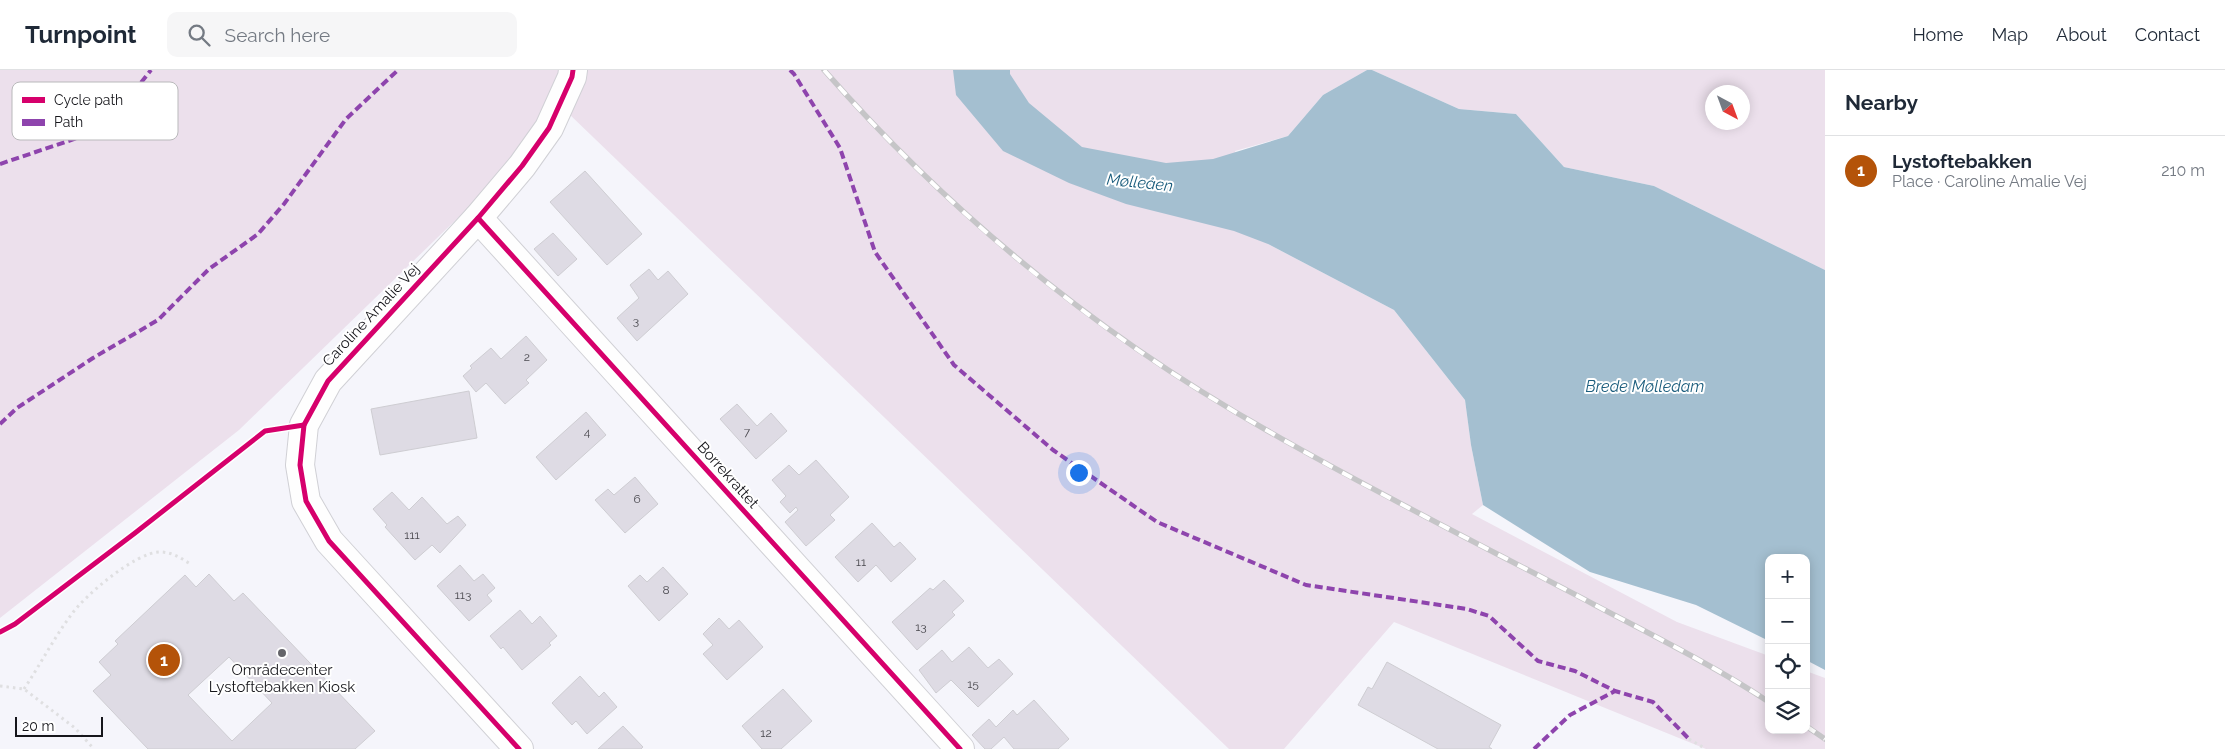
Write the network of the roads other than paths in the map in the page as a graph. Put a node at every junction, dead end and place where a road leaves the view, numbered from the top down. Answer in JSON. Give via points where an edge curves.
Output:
{"nodes":[{"id":1,"x":573,"y":70,"type":"edge"},
{"id":2,"x":478,"y":218,"type":"junction"},
{"id":3,"x":519,"y":749,"type":"edge"},
{"id":4,"x":960,"y":749,"type":"edge"}],
"edges":[{"from":1,"to":2,"type":"street","name":"Caroline Amalie Vej","via":[[549,128]]},
{"from":2,"to":3,"type":"street","name":"Caroline Amalie Vej","via":[[328,381],[304,425],[300,465],[306,501],[329,541]]},
{"from":2,"to":4,"type":"street","name":"Borrekrattet"}]}
